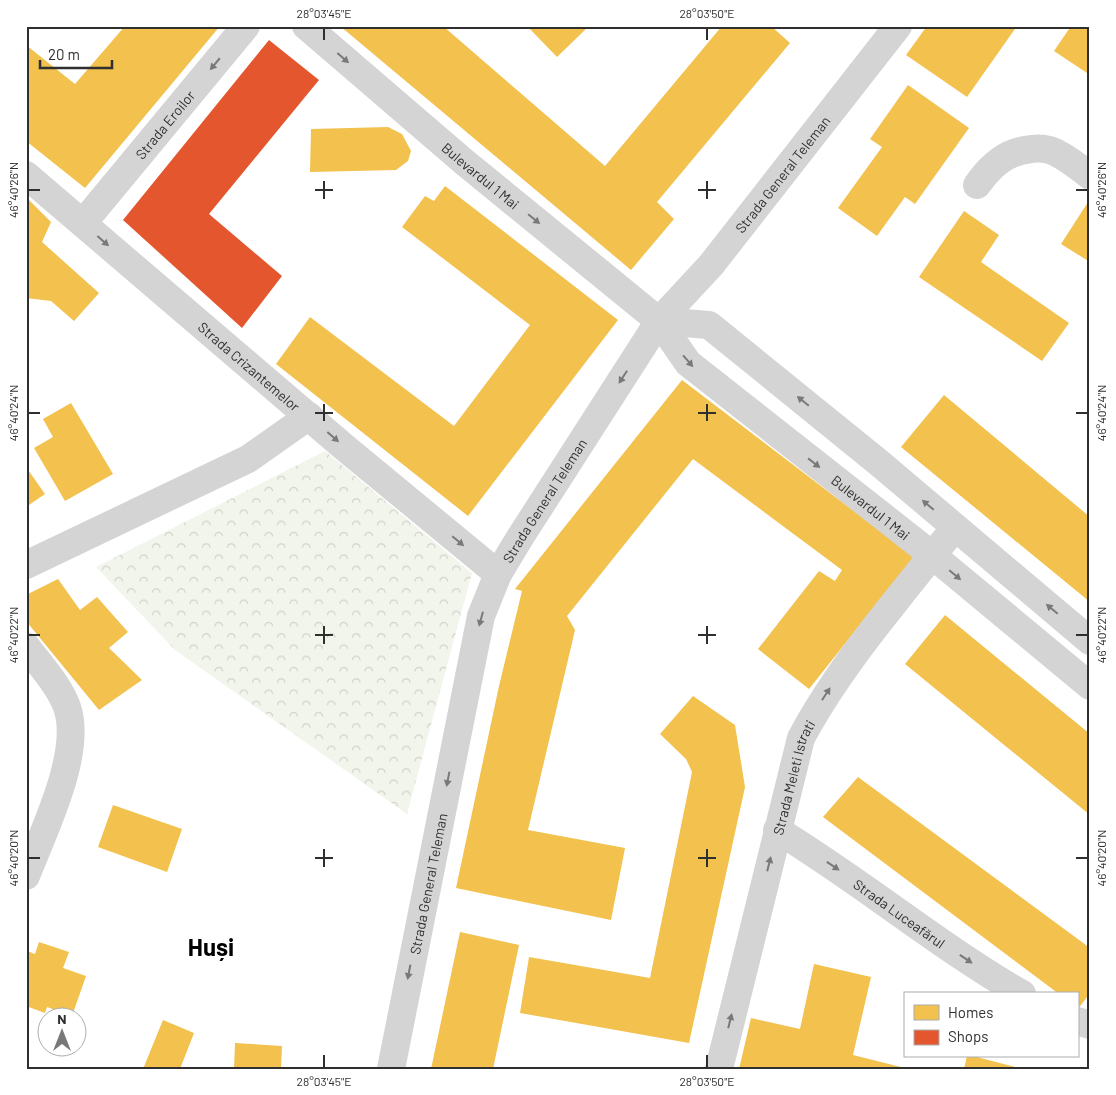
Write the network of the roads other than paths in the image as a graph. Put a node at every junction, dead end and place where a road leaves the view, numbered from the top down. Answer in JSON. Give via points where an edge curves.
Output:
{"nodes":[{"id":1,"x":246,"y":26,"type":"edge"},
{"id":2,"x":306,"y":26,"type":"edge"},
{"id":3,"x":898,"y":26,"type":"edge"},
{"id":4,"x":26,"y":175,"type":"edge"},
{"id":5,"x":1090,"y":176,"type":"edge"},
{"id":6,"x":977,"y":185,"type":"dead end"},
{"id":7,"x":83,"y":223,"type":"junction"},
{"id":8,"x":659,"y":321,"type":"junction"},
{"id":9,"x":309,"y":416,"type":"junction"},
{"id":10,"x":955,"y":528,"type":"junction"},
{"id":11,"x":932,"y":555,"type":"junction"},
{"id":12,"x":26,"y":565,"type":"edge"},
{"id":13,"x":498,"y":574,"type":"junction"},
{"id":14,"x":1090,"y":641,"type":"edge"},
{"id":15,"x":26,"y":646,"type":"edge"},
{"id":16,"x":1090,"y":686,"type":"edge"},
{"id":17,"x":777,"y":830,"type":"junction"},
{"id":18,"x":26,"y":876,"type":"edge"},
{"id":19,"x":1019,"y":992,"type":"edge"},
{"id":20,"x":1078,"y":1020,"type":"edge"},
{"id":21,"x":1090,"y":1025,"type":"edge"},
{"id":22,"x":390,"y":1069,"type":"edge"},
{"id":23,"x":719,"y":1069,"type":"edge"}],
"edges":[{"from":1,"to":7,"type":"street","name":"Strada Eroilor","one_way":true},
{"from":2,"to":8,"type":"street","name":"Bulevardul 1 Mai","one_way":true,"via":[[463,161]]},
{"from":3,"to":8,"type":"street","name":"Strada General Teleman","via":[[711,264]]},
{"from":4,"to":7,"type":"street","name":"Strada Crizantemelor"},
{"from":5,"to":6,"type":"street","via":[[1054,151],[1038,148],[1019,150],[1001,158]]},
{"from":7,"to":9,"type":"street","name":"Strada Crizantemelor","one_way":true},
{"from":10,"to":8,"type":"street","one_way":true,"via":[[709,325]]},
{"from":8,"to":11,"type":"street","name":"Bulevardul 1 Mai","one_way":true,"via":[[688,363]]},
{"from":8,"to":13,"type":"street","name":"Strada General Teleman","one_way":true},
{"from":9,"to":12,"type":"street","via":[[248,459]]},
{"from":9,"to":13,"type":"street","name":"Strada Crizantemelor","one_way":true},
{"from":10,"to":11,"type":"street","name":"Strada Meleti Istrati"},
{"from":14,"to":10,"type":"street","one_way":true},
{"from":11,"to":16,"type":"street","name":"Bulevardul 1 Mai","one_way":true},
{"from":17,"to":11,"type":"street","name":"Strada Meleti Istrati","one_way":true,"via":[[801,738],[814,714],[846,664]]},
{"from":13,"to":22,"type":"street","name":"Strada General Teleman","one_way":true,"via":[[481,616]]},
{"from":15,"to":18,"type":"street","via":[[67,707],[71,729],[62,784]]},
{"from":17,"to":19,"type":"street","name":"Strada Luceafărul","one_way":true},
{"from":23,"to":17,"type":"street","name":"Strada Meleti Istrati","one_way":true},
{"from":20,"to":21,"type":"street"}]}
